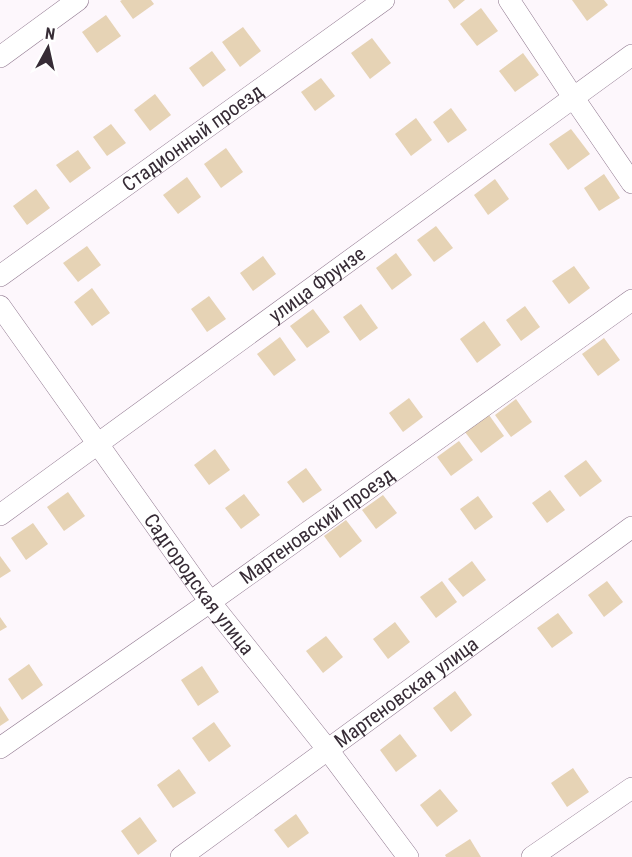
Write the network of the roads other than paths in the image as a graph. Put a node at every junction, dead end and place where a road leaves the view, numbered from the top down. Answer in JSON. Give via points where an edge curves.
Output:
{"nodes":[{"id":1,"x":78,"y":0,"type":"edge"},
{"id":2,"x":384,"y":0,"type":"edge"},
{"id":3,"x":509,"y":0,"type":"edge"},
{"id":4,"x":632,"y":55,"type":"edge"},
{"id":5,"x":0,"y":57,"type":"edge"},
{"id":6,"x":573,"y":97,"type":"junction"},
{"id":7,"x":632,"y":183,"type":"edge"},
{"id":8,"x":0,"y":276,"type":"edge"},
{"id":9,"x":632,"y":300,"type":"edge"},
{"id":10,"x":0,"y":306,"type":"edge"},
{"id":11,"x":98,"y":443,"type":"junction"},
{"id":12,"x":0,"y":515,"type":"edge"},
{"id":13,"x":632,"y":527,"type":"edge"},
{"id":14,"x":210,"y":602,"type":"junction"},
{"id":15,"x":0,"y":747,"type":"edge"},
{"id":16,"x":328,"y":750,"type":"junction"},
{"id":17,"x":632,"y":788,"type":"edge"},
{"id":18,"x":181,"y":857,"type":"edge"},
{"id":19,"x":408,"y":857,"type":"edge"},
{"id":20,"x":532,"y":857,"type":"edge"}],
"edges":[{"from":1,"to":5,"type":"street"},
{"from":2,"to":8,"type":"street","name":"Стадионный проезд"},
{"from":3,"to":6,"type":"street"},
{"from":4,"to":6,"type":"street","name":"улица Фрунзе"},
{"from":6,"to":7,"type":"street"},
{"from":6,"to":11,"type":"street","name":"улица Фрунзе"},
{"from":9,"to":14,"type":"street","name":"Мартеновский проезд"},
{"from":10,"to":11,"type":"street","name":"Садгородская улица"},
{"from":11,"to":12,"type":"street","name":"улица Фрунзе"},
{"from":11,"to":14,"type":"street","name":"Садгородская улица"},
{"from":13,"to":16,"type":"street","name":"Мартеновская улица"},
{"from":14,"to":15,"type":"street","name":"Мартеновский проезд"},
{"from":14,"to":16,"type":"street","name":"Садгородская улица"},
{"from":16,"to":18,"type":"street","name":"Мартеновская улица"},
{"from":16,"to":19,"type":"street","name":"Садгородская улица"},
{"from":17,"to":20,"type":"street"}]}
